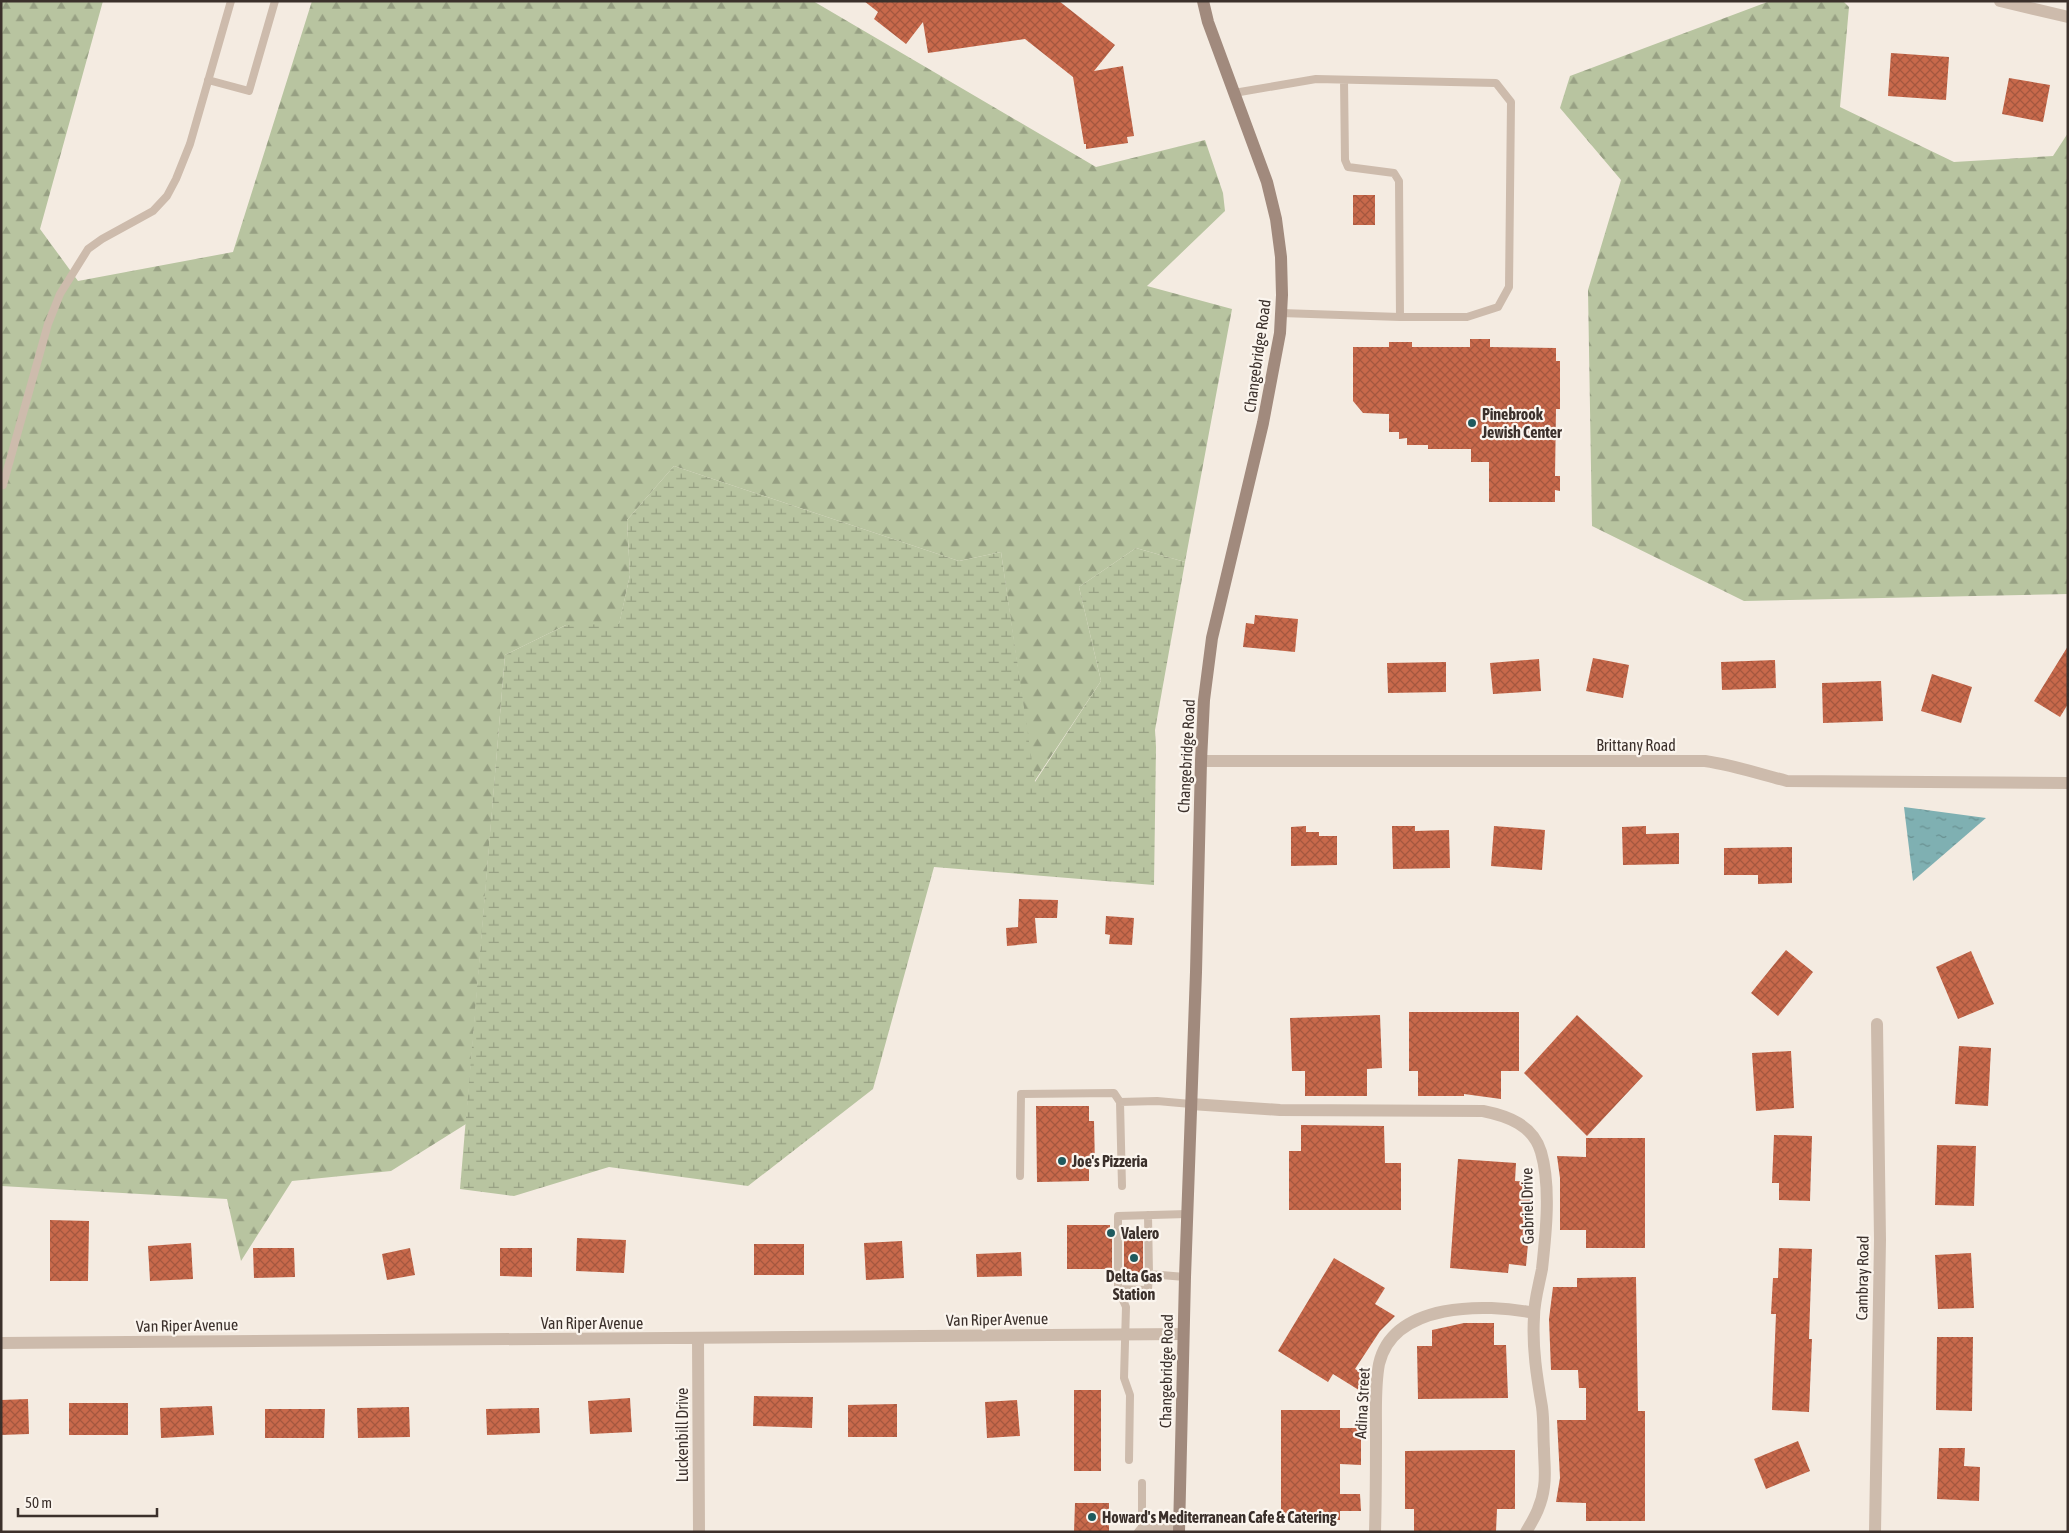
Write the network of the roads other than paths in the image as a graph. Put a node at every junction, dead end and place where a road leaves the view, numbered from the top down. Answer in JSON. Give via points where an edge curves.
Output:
{"nodes":[{"id":1,"x":231,"y":1,"type":"edge"},
{"id":2,"x":275,"y":1,"type":"edge"},
{"id":3,"x":1202,"y":1,"type":"edge"},
{"id":4,"x":2000,"y":1,"type":"edge"},
{"id":5,"x":2068,"y":17,"type":"edge"},
{"id":6,"x":208,"y":80,"type":"junction"},
{"id":7,"x":1344,"y":80,"type":"junction"},
{"id":8,"x":1234,"y":93,"type":"junction"},
{"id":9,"x":1281,"y":313,"type":"junction"},
{"id":10,"x":1400,"y":317,"type":"junction"},
{"id":11,"x":3,"y":485,"type":"dead end"},
{"id":12,"x":1201,"y":761,"type":"junction"},
{"id":13,"x":2068,"y":783,"type":"edge"},
{"id":14,"x":1877,"y":1024,"type":"dead end"},
{"id":15,"x":1120,"y":1102,"type":"junction"},
{"id":16,"x":1191,"y":1104,"type":"junction"},
{"id":17,"x":1020,"y":1176,"type":"dead end"},
{"id":18,"x":1122,"y":1186,"type":"dead end"},
{"id":19,"x":1187,"y":1214,"type":"junction"},
{"id":20,"x":1148,"y":1215,"type":"junction"},
{"id":21,"x":1149,"y":1274,"type":"junction"},
{"id":22,"x":1185,"y":1277,"type":"junction"},
{"id":23,"x":1118,"y":1289,"type":"junction"},
{"id":24,"x":1534,"y":1313,"type":"junction"},
{"id":25,"x":1126,"y":1334,"type":"junction"},
{"id":26,"x":1183,"y":1334,"type":"junction"},
{"id":27,"x":698,"y":1338,"type":"junction"},
{"id":28,"x":1,"y":1343,"type":"edge"},
{"id":29,"x":1129,"y":1460,"type":"dead end"},
{"id":30,"x":1142,"y":1483,"type":"dead end"},
{"id":31,"x":1140,"y":1530,"type":"edge"},
{"id":32,"x":1179,"y":1530,"type":"edge"},
{"id":33,"x":699,"y":1532,"type":"edge"},
{"id":34,"x":1376,"y":1532,"type":"edge"},
{"id":35,"x":1526,"y":1532,"type":"edge"},
{"id":36,"x":1874,"y":1532,"type":"edge"}],
"edges":[{"from":1,"to":6,"type":"lane"},
{"from":2,"to":6,"type":"lane","via":[[249,92]]},
{"from":3,"to":8,"type":"main road","name":"Changebridge Road"},
{"from":4,"to":5,"type":"street"},
{"from":6,"to":11,"type":"lane","via":[[190,144],[167,196],[153,211],[88,249],[60,294],[48,324]]},
{"from":7,"to":8,"type":"lane","via":[[1316,79]]},
{"from":7,"to":10,"type":"lane","via":[[1345,160],[1348,167],[1394,173],[1398,182]]},
{"from":7,"to":10,"type":"lane","via":[[1496,83],[1511,102],[1509,287],[1498,308],[1467,318]]},
{"from":8,"to":9,"type":"main road","name":"Changebridge Road","via":[[1267,182],[1276,219],[1281,257]]},
{"from":9,"to":10,"type":"lane"},
{"from":9,"to":12,"type":"main road","name":"Changebridge Road","via":[[1263,423],[1212,638]]},
{"from":12,"to":13,"type":"street","name":"Brittany Road","via":[[1705,761],[1787,780]]},
{"from":12,"to":16,"type":"main road","name":"Changebridge Road"},
{"from":14,"to":36,"type":"street","name":"Cambray Road","via":[[1880,1240]]},
{"from":15,"to":16,"type":"lane"},
{"from":15,"to":17,"type":"lane","via":[[1114,1093],[1021,1094]]},
{"from":15,"to":18,"type":"lane"},
{"from":16,"to":19,"type":"main road","name":"Changebridge Road"},
{"from":16,"to":24,"type":"street","name":"Gabriel Drive","via":[[1280,1110],[1483,1111],[1519,1123],[1536,1141],[1546,1182],[1542,1269]]},
{"from":19,"to":20,"type":"lane"},
{"from":19,"to":22,"type":"main road","name":"Changebridge Road"},
{"from":20,"to":21,"type":"lane"},
{"from":20,"to":23,"type":"lane","via":[[1118,1216]]},
{"from":21,"to":22,"type":"lane"},
{"from":21,"to":23,"type":"lane","via":[[1148,1290]]},
{"from":22,"to":26,"type":"main road","name":"Changebridge Road"},
{"from":23,"to":25,"type":"lane","via":[[1126,1307]]},
{"from":24,"to":34,"type":"street","name":"Adina Street","via":[[1495,1308],[1445,1311],[1420,1318],[1390,1341],[1379,1364],[1376,1392]]},
{"from":24,"to":35,"type":"street","name":"Gabriel Drive","via":[[1545,1479],[1541,1502]]},
{"from":25,"to":26,"type":"street","name":"Van Riper Avenue"},
{"from":25,"to":27,"type":"street","name":"Van Riper Avenue"},
{"from":25,"to":29,"type":"lane","via":[[1124,1378],[1130,1395]]},
{"from":26,"to":32,"type":"main road","name":"Changebridge Road"},
{"from":27,"to":28,"type":"street","name":"Van Riper Avenue"},
{"from":27,"to":33,"type":"street","name":"Luckenbill Drive"},
{"from":30,"to":31,"type":"lane"},
{"from":31,"to":32,"type":"lane"}]}
